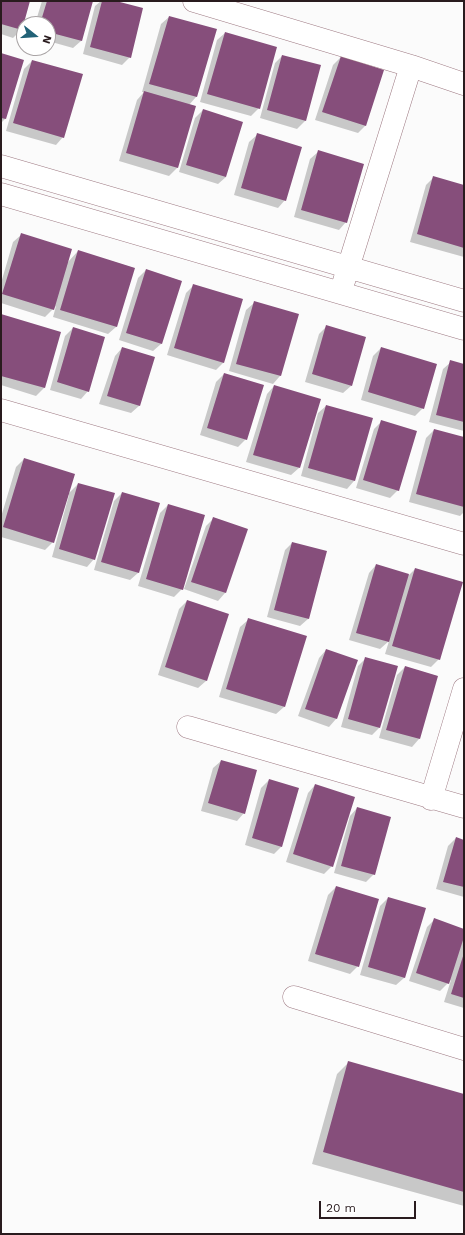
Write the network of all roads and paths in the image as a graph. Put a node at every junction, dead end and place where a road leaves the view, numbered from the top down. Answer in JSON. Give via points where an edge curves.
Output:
{"nodes":[{"id":1,"x":194,"y":1,"type":"edge"},
{"id":2,"x":411,"y":66,"type":"junction"},
{"id":3,"x":464,"y":84,"type":"edge"},
{"id":4,"x":1,"y":168,"type":"edge"},
{"id":5,"x":1,"y":194,"type":"edge"},
{"id":6,"x":348,"y":268,"type":"junction"},
{"id":7,"x":341,"y":293,"type":"junction"},
{"id":8,"x":464,"y":301,"type":"edge"},
{"id":9,"x":464,"y":329,"type":"edge"},
{"id":10,"x":1,"y":410,"type":"edge"},
{"id":11,"x":464,"y":544,"type":"edge"},
{"id":12,"x":464,"y":689,"type":"edge"},
{"id":13,"x":188,"y":727,"type":"dead end"},
{"id":14,"x":431,"y":798,"type":"junction"},
{"id":15,"x":464,"y":807,"type":"edge"},
{"id":16,"x":294,"y":997,"type":"dead end"},
{"id":17,"x":464,"y":1049,"type":"edge"}],
"edges":[{"from":1,"to":2,"type":"street"},
{"from":2,"to":3,"type":"street"},
{"from":2,"to":6,"type":"street"},
{"from":4,"to":6,"type":"street"},
{"from":5,"to":7,"type":"street"},
{"from":6,"to":7,"type":"street"},
{"from":6,"to":8,"type":"street"},
{"from":7,"to":9,"type":"street"},
{"from":10,"to":11,"type":"street"},
{"from":12,"to":14,"type":"street"},
{"from":13,"to":14,"type":"street"},
{"from":14,"to":15,"type":"street"},
{"from":16,"to":17,"type":"street"}]}
